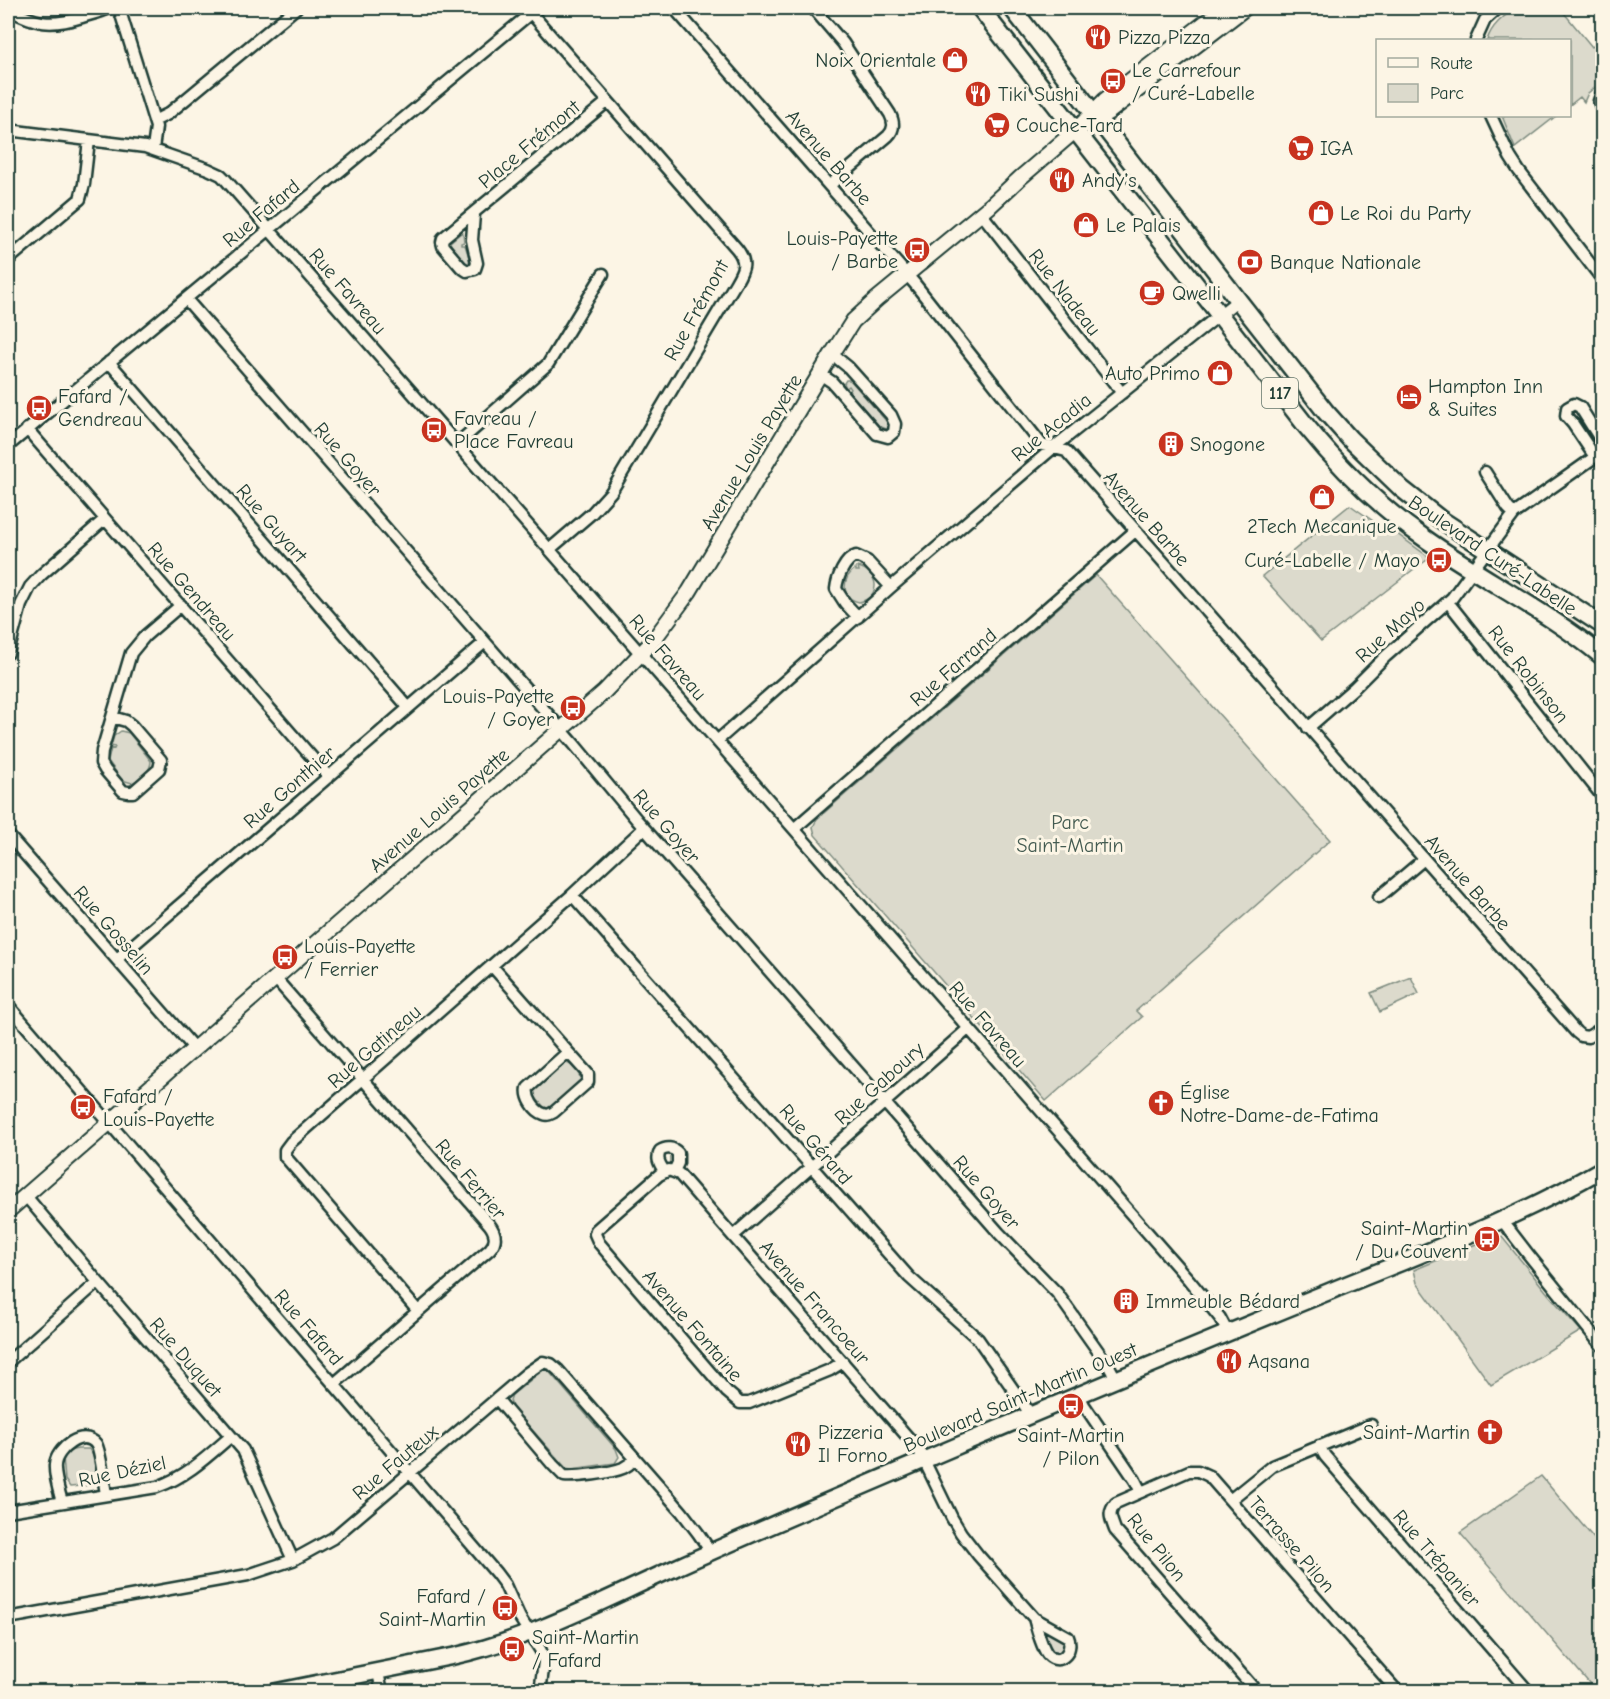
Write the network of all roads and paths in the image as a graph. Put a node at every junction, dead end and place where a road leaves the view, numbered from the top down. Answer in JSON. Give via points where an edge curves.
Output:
{"nodes":[{"id":1,"x":109,"y":8,"type":"edge"},
{"id":2,"x":119,"y":8,"type":"edge"},
{"id":3,"x":296,"y":8,"type":"edge"},
{"id":4,"x":674,"y":8,"type":"edge"},
{"id":5,"x":813,"y":8,"type":"edge"},
{"id":6,"x":980,"y":8,"type":"edge"},
{"id":7,"x":1012,"y":8,"type":"edge"},
{"id":8,"x":1224,"y":8,"type":"edge"},
{"id":9,"x":1245,"y":8,"type":"edge"},
{"id":10,"x":1498,"y":8,"type":"edge"},
{"id":11,"x":8,"y":9,"type":"edge"},
{"id":12,"x":534,"y":10,"type":"edge"},
{"id":13,"x":1476,"y":39,"type":"edge"},
{"id":14,"x":1601,"y":96,"type":"edge"},
{"id":15,"x":607,"y":102,"type":"junction"},
{"id":16,"x":1602,"y":110,"type":"edge"},
{"id":17,"x":1096,"y":115,"type":"junction"},
{"id":18,"x":1491,"y":117,"type":"edge"},
{"id":19,"x":154,"y":121,"type":"junction"},
{"id":20,"x":8,"y":130,"type":"edge"},
{"id":21,"x":1076,"y":130,"type":"junction"},
{"id":22,"x":89,"y":140,"type":"junction"},
{"id":23,"x":153,"y":149,"type":"junction"},
{"id":24,"x":830,"y":185,"type":"junction"},
{"id":25,"x":981,"y":213,"type":"junction"},
{"id":26,"x":474,"y":214,"type":"junction"},
{"id":27,"x":269,"y":229,"type":"junction"},
{"id":28,"x":8,"y":260,"type":"edge"},
{"id":29,"x":603,"y":274,"type":"dead end"},
{"id":30,"x":906,"y":274,"type":"junction"},
{"id":31,"x":1602,"y":279,"type":"edge"},
{"id":32,"x":186,"y":299,"type":"junction"},
{"id":33,"x":1238,"y":300,"type":"junction"},
{"id":34,"x":1220,"y":315,"type":"junction"},
{"id":35,"x":831,"y":354,"type":"junction"},
{"id":36,"x":109,"y":362,"type":"junction"},
{"id":37,"x":820,"y":374,"type":"junction"},
{"id":38,"x":1122,"y":393,"type":"junction"},
{"id":39,"x":27,"y":429,"type":"junction"},
{"id":40,"x":1602,"y":442,"type":"edge"},
{"id":41,"x":458,"y":443,"type":"junction"},
{"id":42,"x":8,"y":446,"type":"edge"},
{"id":43,"x":1053,"y":448,"type":"junction"},
{"id":44,"x":1599,"y":454,"type":"edge"},
{"id":45,"x":1485,"y":472,"type":"dead end"},
{"id":46,"x":1514,"y":514,"type":"junction"},
{"id":47,"x":105,"y":519,"type":"junction"},
{"id":48,"x":1135,"y":531,"type":"junction"},
{"id":49,"x":550,"y":549,"type":"junction"},
{"id":50,"x":1487,"y":550,"type":"junction"},
{"id":51,"x":1472,"y":570,"type":"junction"},
{"id":52,"x":891,"y":588,"type":"junction"},
{"id":53,"x":1448,"y":602,"type":"junction"},
{"id":54,"x":180,"y":605,"type":"junction"},
{"id":55,"x":858,"y":617,"type":"junction"},
{"id":56,"x":1602,"y":625,"type":"edge"},
{"id":57,"x":485,"y":642,"type":"junction"},
{"id":58,"x":8,"y":653,"type":"edge"},
{"id":59,"x":641,"y":654,"type":"junction"},
{"id":60,"x":1602,"y":656,"type":"edge"},
{"id":61,"x":408,"y":707,"type":"junction"},
{"id":62,"x":112,"y":717,"type":"junction"},
{"id":63,"x":1308,"y":728,"type":"junction"},
{"id":64,"x":561,"y":730,"type":"junction"},
{"id":65,"x":717,"y":741,"type":"junction"},
{"id":66,"x":329,"y":777,"type":"junction"},
{"id":67,"x":1602,"y":796,"type":"edge"},
{"id":68,"x":644,"y":828,"type":"junction"},
{"id":69,"x":795,"y":828,"type":"junction"},
{"id":70,"x":8,"y":835,"type":"edge"},
{"id":71,"x":1424,"y":859,"type":"junction"},
{"id":72,"x":572,"y":895,"type":"junction"},
{"id":73,"x":1379,"y":897,"type":"dead end"},
{"id":74,"x":117,"y":959,"type":"junction"},
{"id":75,"x":492,"y":966,"type":"junction"},
{"id":76,"x":275,"y":978,"type":"junction"},
{"id":77,"x":8,"y":1005,"type":"edge"},
{"id":78,"x":1602,"y":1028,"type":"edge"},
{"id":79,"x":968,"y":1029,"type":"junction"},
{"id":80,"x":194,"y":1048,"type":"junction"},
{"id":81,"x":568,"y":1052,"type":"junction"},
{"id":82,"x":363,"y":1079,"type":"junction"},
{"id":83,"x":885,"y":1102,"type":"junction"},
{"id":84,"x":109,"y":1122,"type":"junction"},
{"id":85,"x":812,"y":1167,"type":"junction"},
{"id":86,"x":1602,"y":1169,"type":"edge"},
{"id":87,"x":25,"y":1195,"type":"junction"},
{"id":88,"x":8,"y":1210,"type":"edge"},
{"id":89,"x":1501,"y":1219,"type":"junction"},
{"id":90,"x":734,"y":1236,"type":"junction"},
{"id":91,"x":596,"y":1237,"type":"joint"},
{"id":92,"x":98,"y":1282,"type":"junction"},
{"id":93,"x":418,"y":1311,"type":"junction"},
{"id":94,"x":1228,"y":1333,"type":"junction"},
{"id":95,"x":1602,"y":1346,"type":"edge"},
{"id":96,"x":8,"y":1362,"type":"edge"},
{"id":97,"x":843,"y":1362,"type":"junction"},
{"id":98,"x":1116,"y":1379,"type":"junction"},
{"id":99,"x":334,"y":1384,"type":"junction"},
{"id":100,"x":1079,"y":1395,"type":"junction"},
{"id":101,"x":497,"y":1399,"type":"junction"},
{"id":102,"x":1031,"y":1415,"type":"junction"},
{"id":103,"x":1371,"y":1425,"type":"dead end"},
{"id":104,"x":230,"y":1437,"type":"junction"},
{"id":105,"x":1319,"y":1446,"type":"junction"},
{"id":106,"x":634,"y":1460,"type":"junction"},
{"id":107,"x":924,"y":1461,"type":"junction"},
{"id":108,"x":411,"y":1473,"type":"junction"},
{"id":109,"x":1141,"y":1492,"type":"junction"},
{"id":110,"x":106,"y":1494,"type":"junction"},
{"id":111,"x":1230,"y":1500,"type":"junction"},
{"id":112,"x":62,"y":1502,"type":"junction"},
{"id":113,"x":8,"y":1511,"type":"edge"},
{"id":114,"x":711,"y":1552,"type":"junction"},
{"id":115,"x":293,"y":1560,"type":"junction"},
{"id":116,"x":8,"y":1618,"type":"edge"},
{"id":117,"x":1034,"y":1618,"type":"dead end"},
{"id":118,"x":530,"y":1632,"type":"junction"},
{"id":119,"x":378,"y":1672,"type":"junction"},
{"id":120,"x":274,"y":1692,"type":"edge"},
{"id":121,"x":382,"y":1692,"type":"edge"},
{"id":122,"x":540,"y":1692,"type":"edge"},
{"id":123,"x":1257,"y":1692,"type":"edge"},
{"id":124,"x":1398,"y":1692,"type":"edge"},
{"id":125,"x":1529,"y":1692,"type":"edge"}],
"edges":[{"from":1,"to":11,"type":"street","via":[[54,24],[32,20]]},
{"from":2,"to":19,"type":"street"},
{"from":3,"to":19,"type":"street","via":[[168,114]]},
{"from":4,"to":24,"type":"street","name":"Avenue Barbe"},
{"from":5,"to":24,"type":"street","via":[[843,43],[893,123],[888,135]]},
{"from":6,"to":21,"type":"main road","name":"Boulevard Curé-Labelle","number":"117"},
{"from":7,"to":17,"type":"main road","name":"Boulevard Curé-Labelle","number":"117"},
{"from":8,"to":17,"type":"street","via":[[1105,100]]},
{"from":9,"to":17,"type":"street","via":[[1109,112]]},
{"from":10,"to":13,"type":"street","via":[[1485,20]]},
{"from":12,"to":15,"type":"street","name":"Rue Frémont"},
{"from":12,"to":27,"type":"street","name":"Rue Fafard"},
{"from":14,"to":16,"type":"street"},
{"from":15,"to":26,"type":"street","name":"Place Frémont"},
{"from":15,"to":49,"type":"street","name":"Rue Frémont","via":[[737,249],[744,266],[611,492]]},
{"from":17,"to":21,"type":"street","name":"Avenue Louis Payette"},
{"from":17,"to":33,"type":"main road","name":"Boulevard Curé-Labelle","number":"117"},
{"from":18,"to":31,"type":"street","via":[[1519,171]]},
{"from":19,"to":23,"type":"street"},
{"from":20,"to":22,"type":"street","name":"Rue Favreau"},
{"from":21,"to":25,"type":"street","name":"Avenue Louis Payette"},
{"from":21,"to":34,"type":"main road","name":"Boulevard Curé-Labelle","number":"117"},
{"from":22,"to":23,"type":"street","name":"Rue Favreau"},
{"from":22,"to":28,"type":"street","via":[[80,200]]},
{"from":23,"to":27,"type":"street","name":"Rue Favreau","via":[[221,175]]},
{"from":24,"to":30,"type":"street","name":"Avenue Barbe"},
{"from":25,"to":30,"type":"street","name":"Avenue Louis Payette"},
{"from":25,"to":38,"type":"street","name":"Rue Nadeau"},
{"from":26,"to":26,"type":"street","name":"Place Frémont","via":[[442,242],[467,271],[475,269],[477,263],[472,240]]},
{"from":27,"to":32,"type":"street","name":"Rue Fafard"},
{"from":27,"to":41,"type":"street","name":"Rue Favreau"},
{"from":29,"to":41,"type":"street","via":[[548,364]]},
{"from":30,"to":35,"type":"street","name":"Avenue Louis Payette","via":[[853,321]]},
{"from":30,"to":43,"type":"street","name":"Avenue Barbe","via":[[1041,445]]},
{"from":32,"to":36,"type":"street","name":"Rue Fafard"},
{"from":32,"to":57,"type":"street","name":"Rue Goyer"},
{"from":33,"to":34,"type":"street","name":"Rue Acadia"},
{"from":33,"to":50,"type":"main road","name":"Boulevard Curé-Labelle","number":"117","via":[[1359,449],[1421,504]]},
{"from":34,"to":38,"type":"street","name":"Rue Acadia"},
{"from":34,"to":51,"type":"main road","name":"Boulevard Curé-Labelle","number":"117","via":[[1313,435],[1344,468],[1406,524]]},
{"from":35,"to":37,"type":"street","name":"Avenue Louis Payette"},
{"from":35,"to":37,"type":"street","name":"Avenue Louis Payette","via":[[849,367],[891,415],[894,432],[888,436],[877,434],[832,382]]},
{"from":36,"to":39,"type":"street","name":"Rue Fafard"},
{"from":36,"to":61,"type":"street","name":"Rue Guyart"},
{"from":37,"to":59,"type":"street","name":"Avenue Louis Payette","via":[[704,570]]},
{"from":38,"to":43,"type":"street","name":"Rue Acadia"},
{"from":39,"to":42,"type":"street","name":"Rue Fafard"},
{"from":39,"to":47,"type":"street","name":"Rue Gendreau"},
{"from":40,"to":44,"type":"street","via":[[1580,407],[1568,408],[1566,416]]},
{"from":41,"to":49,"type":"street","name":"Rue Favreau"},
{"from":43,"to":48,"type":"street","name":"Avenue Barbe","via":[[1066,451]]},
{"from":43,"to":52,"type":"street","name":"Rue Acadia"},
{"from":44,"to":46,"type":"street","name":"Rue Mayo"},
{"from":45,"to":46,"type":"street"},
{"from":46,"to":50,"type":"street","name":"Rue Mayo"},
{"from":47,"to":54,"type":"street","name":"Rue Gendreau"},
{"from":47,"to":58,"type":"street","via":[[30,587]]},
{"from":48,"to":63,"type":"street","name":"Avenue Barbe"},
{"from":48,"to":69,"type":"street","name":"Rue Farrand"},
{"from":49,"to":59,"type":"street","name":"Rue Favreau"},
{"from":50,"to":51,"type":"street","name":"Rue Mayo"},
{"from":50,"to":56,"type":"main road","name":"Boulevard Curé-Labelle","number":"117"},
{"from":51,"to":53,"type":"street","name":"Rue Mayo"},
{"from":51,"to":60,"type":"main road","name":"Boulevard Curé-Labelle","number":"117"},
{"from":52,"to":55,"type":"street","name":"Rue Acadia"},
{"from":52,"to":55,"type":"street","via":[[867,561],[856,556],[849,560],[836,589]]},
{"from":53,"to":63,"type":"street","name":"Rue Mayo"},
{"from":53,"to":67,"type":"street","name":"Rue Robinson"},
{"from":54,"to":62,"type":"street","via":[[134,649]]},
{"from":54,"to":66,"type":"street","name":"Rue Gendreau"},
{"from":55,"to":65,"type":"street","name":"Rue Acadia"},
{"from":57,"to":61,"type":"street","name":"Rue Gonthier"},
{"from":57,"to":64,"type":"street","name":"Rue Goyer"},
{"from":59,"to":64,"type":"street","name":"Avenue Louis Payette"},
{"from":59,"to":65,"type":"street","name":"Rue Favreau"},
{"from":61,"to":66,"type":"street","name":"Rue Gonthier"},
{"from":62,"to":62,"type":"street","via":[[101,763],[121,788],[133,792],[159,769],[161,760],[132,726]]},
{"from":63,"to":71,"type":"street","name":"Avenue Barbe"},
{"from":64,"to":68,"type":"street","name":"Rue Goyer"},
{"from":64,"to":76,"type":"street","name":"Avenue Louis Payette"},
{"from":65,"to":69,"type":"street","name":"Rue Favreau"},
{"from":66,"to":74,"type":"street","name":"Rue Gonthier"},
{"from":68,"to":72,"type":"street","name":"Rue Gatineau"},
{"from":68,"to":83,"type":"street","name":"Rue Goyer"},
{"from":69,"to":79,"type":"street","name":"Rue Favreau"},
{"from":70,"to":74,"type":"street","name":"Rue Gosselin"},
{"from":71,"to":73,"type":"street"},
{"from":71,"to":78,"type":"street","name":"Avenue Barbe","via":[[1578,1034],[1588,1037]]},
{"from":72,"to":75,"type":"street","name":"Rue Gatineau"},
{"from":72,"to":85,"type":"street","name":"Rue Gérard"},
{"from":74,"to":80,"type":"street","name":"Rue Gosselin"},
{"from":75,"to":81,"type":"street"},
{"from":75,"to":82,"type":"street","name":"Rue Gatineau"},
{"from":76,"to":80,"type":"street","name":"Avenue Louis Payette"},
{"from":76,"to":82,"type":"street","name":"Rue Ferrier"},
{"from":77,"to":84,"type":"street","name":"Rue Fafard"},
{"from":79,"to":83,"type":"street","name":"Rue Gaboury"},
{"from":79,"to":94,"type":"street","name":"Rue Favreau","via":[[1189,1280]]},
{"from":80,"to":84,"type":"street","name":"Avenue Louis Payette"},
{"from":81,"to":81,"type":"street","via":[[528,1088],[529,1098],[544,1114],[554,1112],[588,1082],[588,1074]]},
{"from":82,"to":93,"type":"street","name":"Rue Ferrier","via":[[494,1234],[490,1249]]},
{"from":82,"to":93,"type":"street","name":"Rue Gatineau","via":[[291,1142],[285,1154]]},
{"from":83,"to":85,"type":"street","name":"Rue Gaboury"},
{"from":83,"to":98,"type":"street","name":"Rue Goyer","via":[[1057,1293]]},
{"from":84,"to":87,"type":"street","name":"Avenue Louis Payette"},
{"from":84,"to":99,"type":"street","name":"Rue Fafard"},
{"from":85,"to":90,"type":"street","name":"Rue Gaboury"},
{"from":85,"to":102,"type":"street","name":"Rue Gérard","via":[[909,1277],[978,1339]]},
{"from":86,"to":89,"type":"main road","name":"Boulevard Saint-Martin Ouest"},
{"from":87,"to":88,"type":"street","name":"Avenue Louis Payette"},
{"from":87,"to":92,"type":"street","name":"Rue Duquet"},
{"from":89,"to":94,"type":"main road","name":"Boulevard Saint-Martin Ouest"},
{"from":89,"to":95,"type":"street"},
{"from":90,"to":91,"type":"street","name":"Avenue Francoeur","via":[[679,1174],[669,1171],[598,1228]]},
{"from":90,"to":97,"type":"street","name":"Avenue Francoeur"},
{"from":91,"to":97,"type":"street","name":"Avenue Fontaine","via":[[740,1403],[749,1403]]},
{"from":92,"to":96,"type":"street"},
{"from":92,"to":104,"type":"street","name":"Rue Duquet"},
{"from":93,"to":99,"type":"street","name":"Rue Ferrier"},
{"from":94,"to":98,"type":"main road","name":"Boulevard Saint-Martin Ouest"},
{"from":97,"to":107,"type":"street","name":"Avenue Francoeur","via":[[919,1450]]},
{"from":98,"to":100,"type":"main road","name":"Boulevard Saint-Martin Ouest"},
{"from":99,"to":108,"type":"street","name":"Rue Fafard"},
{"from":100,"to":102,"type":"main road","name":"Boulevard Saint-Martin Ouest"},
{"from":100,"to":109,"type":"street","name":"Rue Pilon"},
{"from":101,"to":106,"type":"street","via":[[564,1476],[616,1470]]},
{"from":101,"to":106,"type":"street","name":"Rue Fauteux","via":[[537,1365],[551,1364]]},
{"from":101,"to":108,"type":"street","name":"Rue Fauteux"},
{"from":102,"to":107,"type":"main road","name":"Boulevard Saint-Martin Ouest"},
{"from":103,"to":105,"type":"street"},
{"from":104,"to":110,"type":"street","name":"Rue Déziel","via":[[171,1482]]},
{"from":104,"to":115,"type":"street","name":"Rue Duquet","via":[[243,1450]]},
{"from":105,"to":111,"type":"street","via":[[1272,1466]]},
{"from":105,"to":125,"type":"street","name":"Rue Trépanier"},
{"from":106,"to":114,"type":"street","name":"Rue Fauteux","via":[[682,1512]]},
{"from":107,"to":114,"type":"main road","name":"Boulevard Saint-Martin Ouest"},
{"from":107,"to":117,"type":"street","name":"Avenue Francoeur","via":[[961,1533]]},
{"from":108,"to":115,"type":"street","name":"Rue Fauteux","via":[[333,1538]]},
{"from":108,"to":118,"type":"street","name":"Rue Fafard","via":[[505,1585]]},
{"from":109,"to":111,"type":"street","name":"Terrasse Pilon","via":[[1182,1473],[1198,1471],[1209,1476]]},
{"from":109,"to":123,"type":"street","name":"Rue Pilon","via":[[1111,1509],[1115,1530]]},
{"from":110,"to":112,"type":"street","name":"Rue Déziel"},
{"from":110,"to":112,"type":"street","via":[[98,1447],[82,1438],[68,1444],[54,1466]]},
{"from":111,"to":124,"type":"street","name":"Terrasse Pilon"},
{"from":112,"to":113,"type":"street","name":"Rue Déziel"},
{"from":114,"to":118,"type":"main road","name":"Boulevard Saint-Martin Ouest"},
{"from":115,"to":116,"type":"street","name":"Rue Fauteux","via":[[248,1575]]},
{"from":118,"to":119,"type":"main road","name":"Boulevard Saint-Martin Ouest","via":[[487,1648]]},
{"from":118,"to":122,"type":"street","name":"Rue Fafard","via":[[544,1662]]},
{"from":119,"to":120,"type":"main road","name":"Boulevard Saint-Martin Ouest"},
{"from":119,"to":121,"type":"street"}]}
